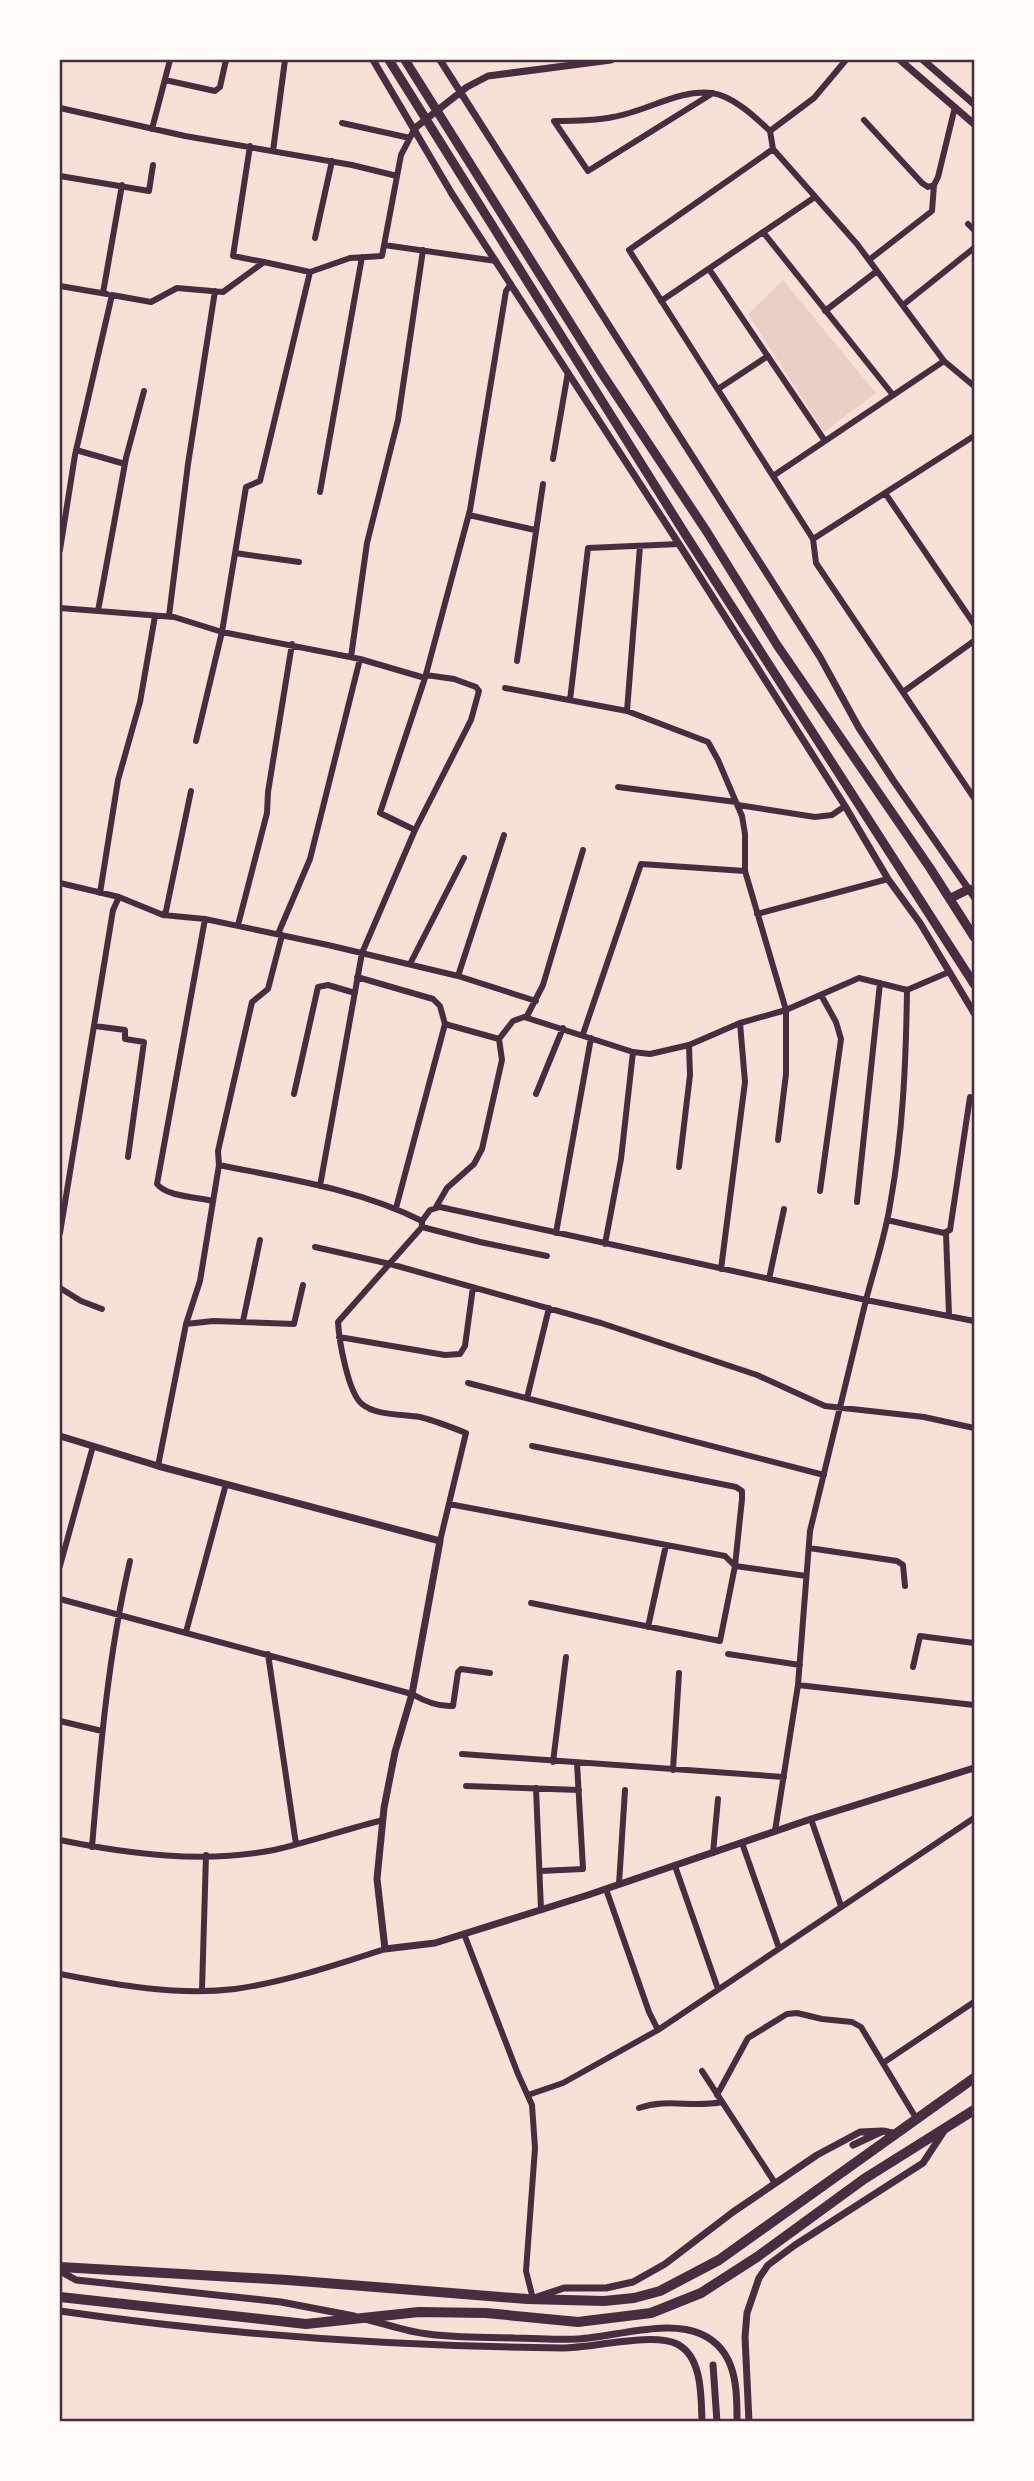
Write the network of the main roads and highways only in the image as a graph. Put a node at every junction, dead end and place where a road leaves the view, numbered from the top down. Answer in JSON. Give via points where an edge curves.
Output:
{"nodes":[{"id":1,"x":389,"y":60,"type":"edge"},
{"id":2,"x":405,"y":60,"type":"edge"},
{"id":3,"x":973,"y":890,"type":"edge"},
{"id":4,"x":951,"y":898,"type":"junction"},
{"id":5,"x":932,"y":917,"type":"junction"},
{"id":6,"x":920,"y":923,"type":"road end"},
{"id":7,"x":975,"y":937,"type":"edge"},
{"id":8,"x":975,"y":984,"type":"edge"},
{"id":9,"x":975,"y":2078,"type":"edge"},
{"id":10,"x":975,"y":2110,"type":"edge"},
{"id":11,"x":60,"y":2269,"type":"edge"},
{"id":12,"x":60,"y":2297,"type":"edge"}],
"edges":[{"from":1,"to":5,"type":"main road","via":[[687,537]]},
{"from":2,"to":4,"type":"main road","via":[[777,645]]},
{"from":3,"to":4,"type":"main road"},
{"from":4,"to":7,"type":"main road"},
{"from":5,"to":6,"type":"main road"},
{"from":5,"to":8,"type":"main road"},
{"from":9,"to":11,"type":"highway","via":[[719,2260],[660,2291],[634,2298],[533,2299]]},
{"from":10,"to":12,"type":"highway","via":[[864,2179],[701,2293],[651,2313],[578,2322],[419,2312],[306,2324]]}]}
